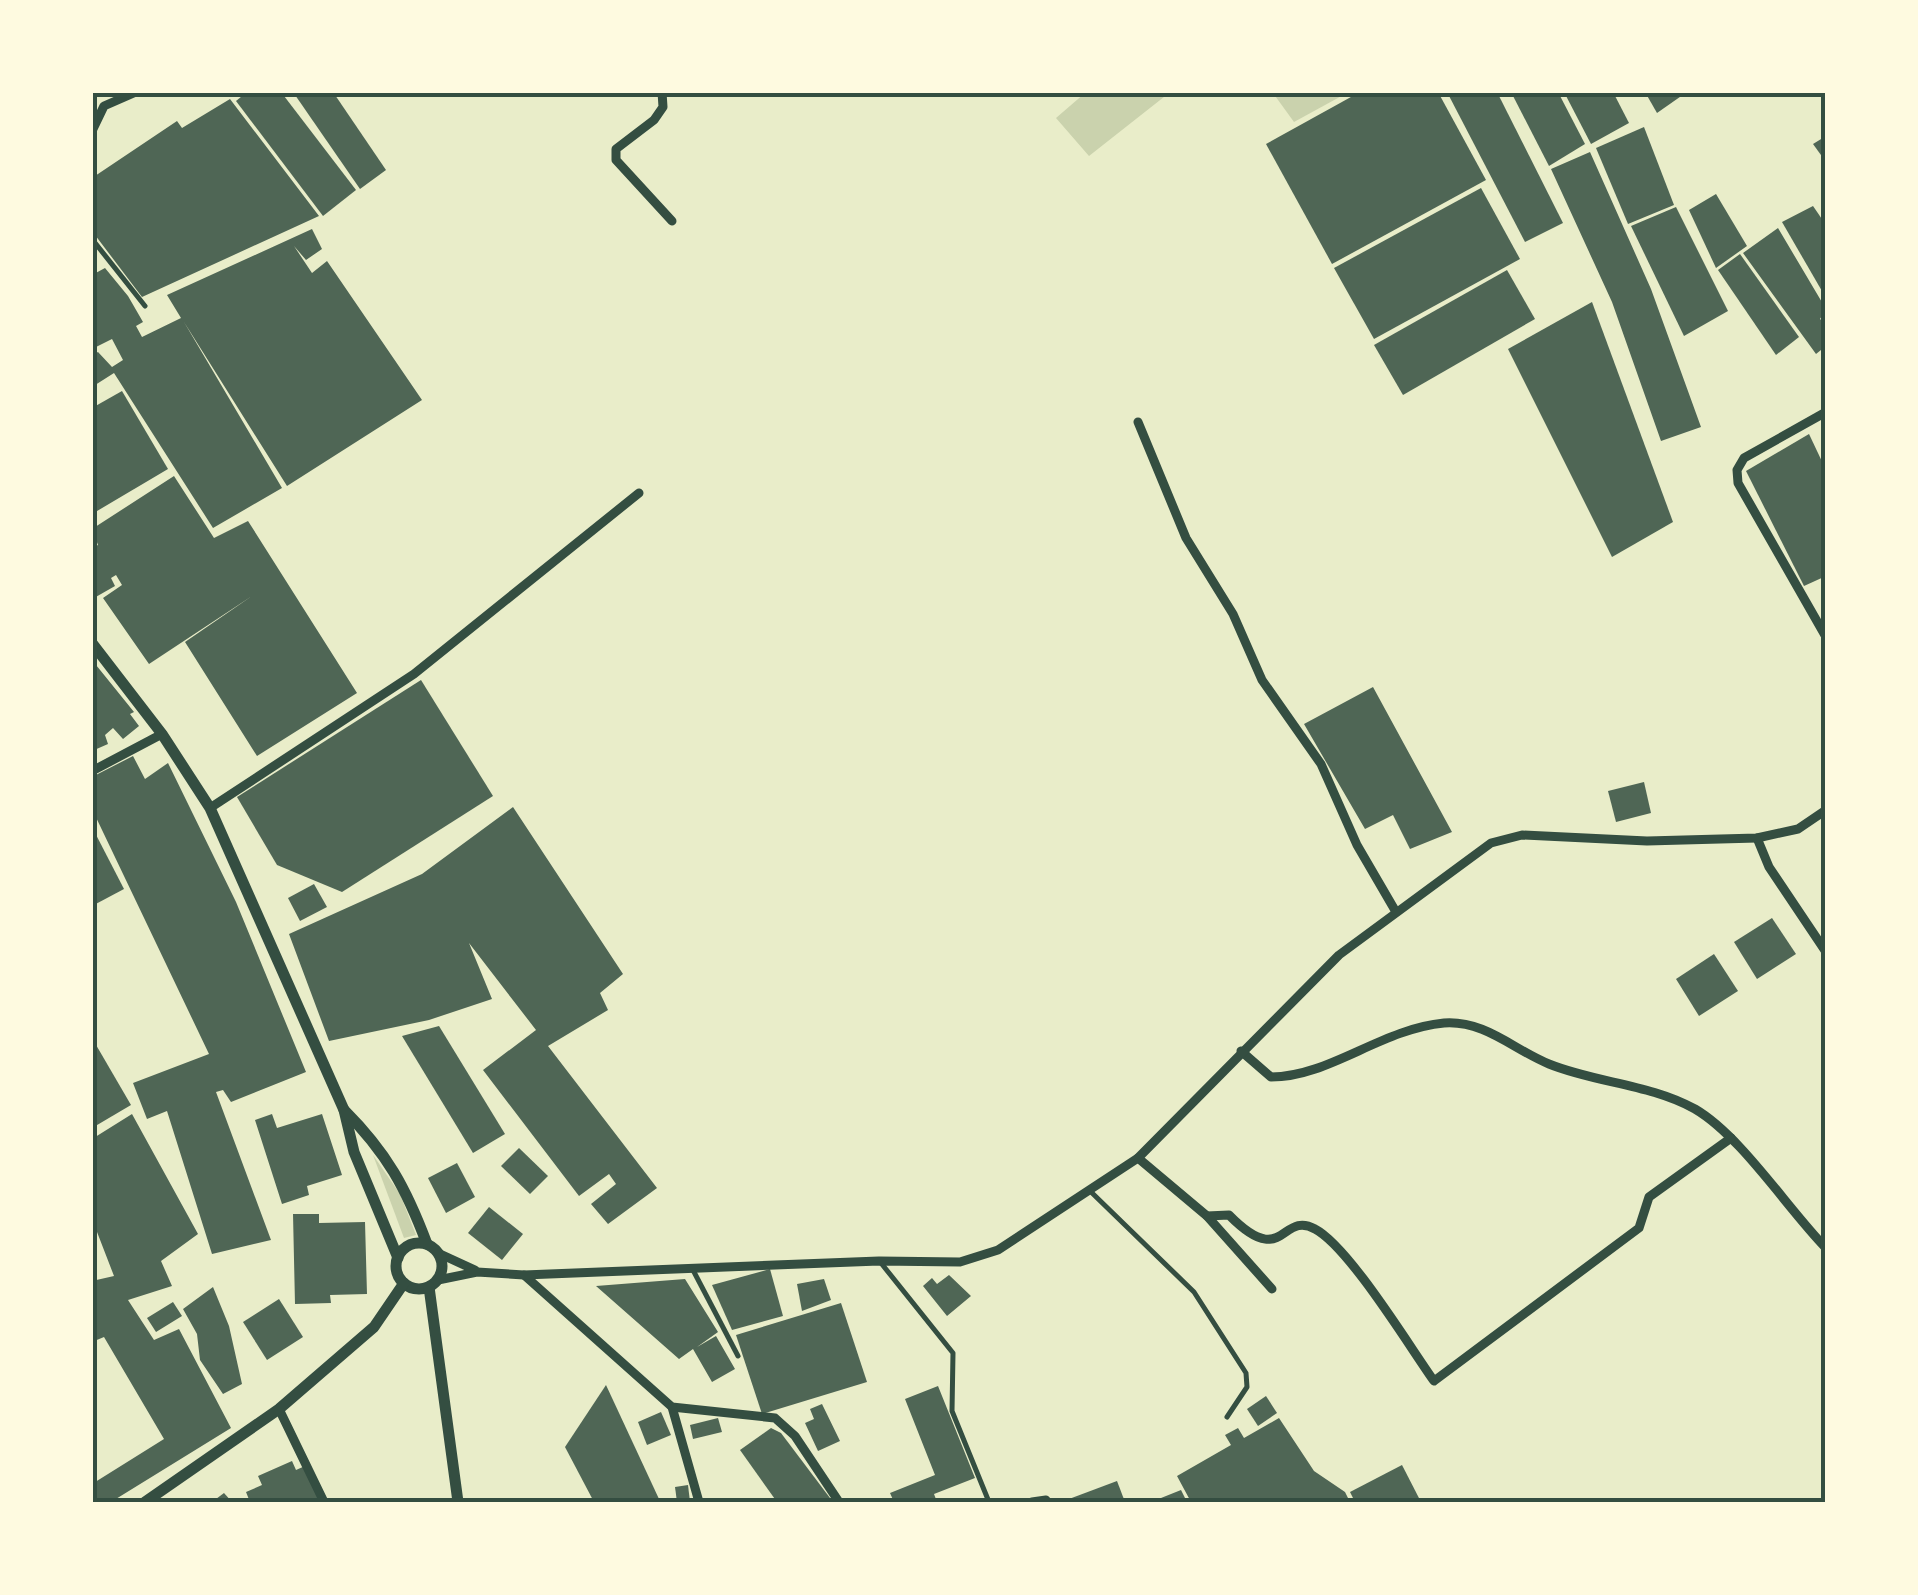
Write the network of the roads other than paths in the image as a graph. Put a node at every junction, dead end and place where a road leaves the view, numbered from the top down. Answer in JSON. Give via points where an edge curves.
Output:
{"nodes":[{"id":1,"x":136,"y":92,"type":"edge"},
{"id":2,"x":662,"y":92,"type":"edge"},
{"id":3,"x":92,"y":131,"type":"edge"},
{"id":4,"x":672,"y":221,"type":"dead end"},
{"id":5,"x":92,"y":239,"type":"edge"},
{"id":6,"x":144,"y":306,"type":"dead end"},
{"id":7,"x":1826,"y":412,"type":"edge"},
{"id":8,"x":1138,"y":422,"type":"dead end"},
{"id":9,"x":639,"y":493,"type":"dead end"},
{"id":10,"x":1826,"y":637,"type":"edge"},
{"id":11,"x":92,"y":643,"type":"edge"},
{"id":12,"x":162,"y":734,"type":"junction"},
{"id":13,"x":92,"y":771,"type":"edge"},
{"id":14,"x":210,"y":808,"type":"junction"},
{"id":15,"x":1826,"y":810,"type":"edge"},
{"id":16,"x":1757,"y":838,"type":"junction"},
{"id":17,"x":1396,"y":912,"type":"junction"},
{"id":18,"x":1826,"y":952,"type":"edge"},
{"id":19,"x":1241,"y":1052,"type":"junction"},
{"id":20,"x":344,"y":1110,"type":"junction"},
{"id":21,"x":1731,"y":1138,"type":"junction"},
{"id":22,"x":1138,"y":1158,"type":"junction"},
{"id":23,"x":1087,"y":1188,"type":"junction"},
{"id":24,"x":1207,"y":1216,"type":"junction"},
{"id":25,"x":427,"y":1244,"type":"junction"},
{"id":26,"x":1826,"y":1248,"type":"edge"},
{"id":27,"x":438,"y":1253,"type":"junction"},
{"id":28,"x":398,"y":1258,"type":"junction"},
{"id":29,"x":879,"y":1261,"type":"junction"},
{"id":30,"x":692,"y":1268,"type":"junction"},
{"id":31,"x":478,"y":1272,"type":"junction"},
{"id":32,"x":524,"y":1275,"type":"junction"},
{"id":33,"x":404,"y":1283,"type":"junction"},
{"id":34,"x":434,"y":1283,"type":"junction"},
{"id":35,"x":1272,"y":1289,"type":"dead end"},
{"id":36,"x":738,"y":1356,"type":"dead end"},
{"id":37,"x":672,"y":1406,"type":"junction"},
{"id":38,"x":279,"y":1408,"type":"junction"},
{"id":39,"x":1227,"y":1417,"type":"dead end"},
{"id":40,"x":1046,"y":1500,"type":"dead end"},
{"id":41,"x":146,"y":1502,"type":"edge"},
{"id":42,"x":324,"y":1502,"type":"edge"},
{"id":43,"x":458,"y":1502,"type":"edge"},
{"id":44,"x":699,"y":1502,"type":"edge"},
{"id":45,"x":840,"y":1502,"type":"edge"},
{"id":46,"x":988,"y":1502,"type":"edge"},
{"id":47,"x":1032,"y":1502,"type":"edge"}],
"edges":[{"from":1,"to":3,"type":"street","via":[[104,106]]},
{"from":2,"to":4,"type":"street","via":[[663,107],[616,149],[616,160]]},
{"from":5,"to":6,"type":"lane"},
{"from":7,"to":10,"type":"street","via":[[1744,458],[1737,470],[1738,483]]},
{"from":8,"to":17,"type":"street","via":[[1186,538],[1233,614],[1262,680],[1321,764]]},
{"from":9,"to":14,"type":"street","via":[[414,674]]},
{"from":11,"to":12,"type":"street"},
{"from":12,"to":13,"type":"street"},
{"from":12,"to":14,"type":"street"},
{"from":14,"to":20,"type":"street"},
{"from":15,"to":16,"type":"street","via":[[1798,829]]},
{"from":16,"to":17,"type":"street","via":[[1522,835],[1491,843]]},
{"from":16,"to":18,"type":"street"},
{"from":17,"to":19,"type":"street","via":[[1340,955]]},
{"from":19,"to":21,"type":"street","via":[[1272,1078],[1299,1077],[1412,1030],[1448,1023],[1486,1029],[1550,1065],[1623,1082],[1694,1109]]},
{"from":19,"to":22,"type":"street"},
{"from":20,"to":25,"type":"street","via":[[379,1144]]},
{"from":20,"to":28,"type":"street","via":[[354,1152]]},
{"from":21,"to":24,"type":"street","via":[[1648,1198],[1639,1228],[1434,1381],[1346,1260],[1314,1228],[1298,1226],[1270,1241],[1252,1239],[1229,1214]]},
{"from":21,"to":26,"type":"street"},
{"from":22,"to":23,"type":"street"},
{"from":22,"to":24,"type":"street"},
{"from":23,"to":29,"type":"street","via":[[998,1250],[960,1262]]},
{"from":23,"to":39,"type":"lane","via":[[1194,1292],[1246,1373],[1247,1387]]},
{"from":24,"to":35,"type":"street"},
{"from":25,"to":27,"type":"street"},
{"from":25,"to":28,"type":"street","via":[[413,1244]]},
{"from":27,"to":31,"type":"street"},
{"from":27,"to":34,"type":"street","via":[[442,1265]]},
{"from":28,"to":33,"type":"street"},
{"from":29,"to":30,"type":"street"},
{"from":29,"to":46,"type":"lane","via":[[954,1353],[952,1411]]},
{"from":30,"to":32,"type":"street"},
{"from":30,"to":36,"type":"lane"},
{"from":31,"to":32,"type":"street"},
{"from":31,"to":34,"type":"street"},
{"from":32,"to":37,"type":"street"},
{"from":33,"to":34,"type":"street","via":[[416,1289]]},
{"from":33,"to":38,"type":"street","via":[[374,1327]]},
{"from":34,"to":43,"type":"street"},
{"from":37,"to":44,"type":"street"},
{"from":37,"to":45,"type":"street","via":[[775,1418],[796,1436]]},
{"from":38,"to":41,"type":"street"},
{"from":38,"to":42,"type":"street"},
{"from":40,"to":47,"type":"street"}]}
